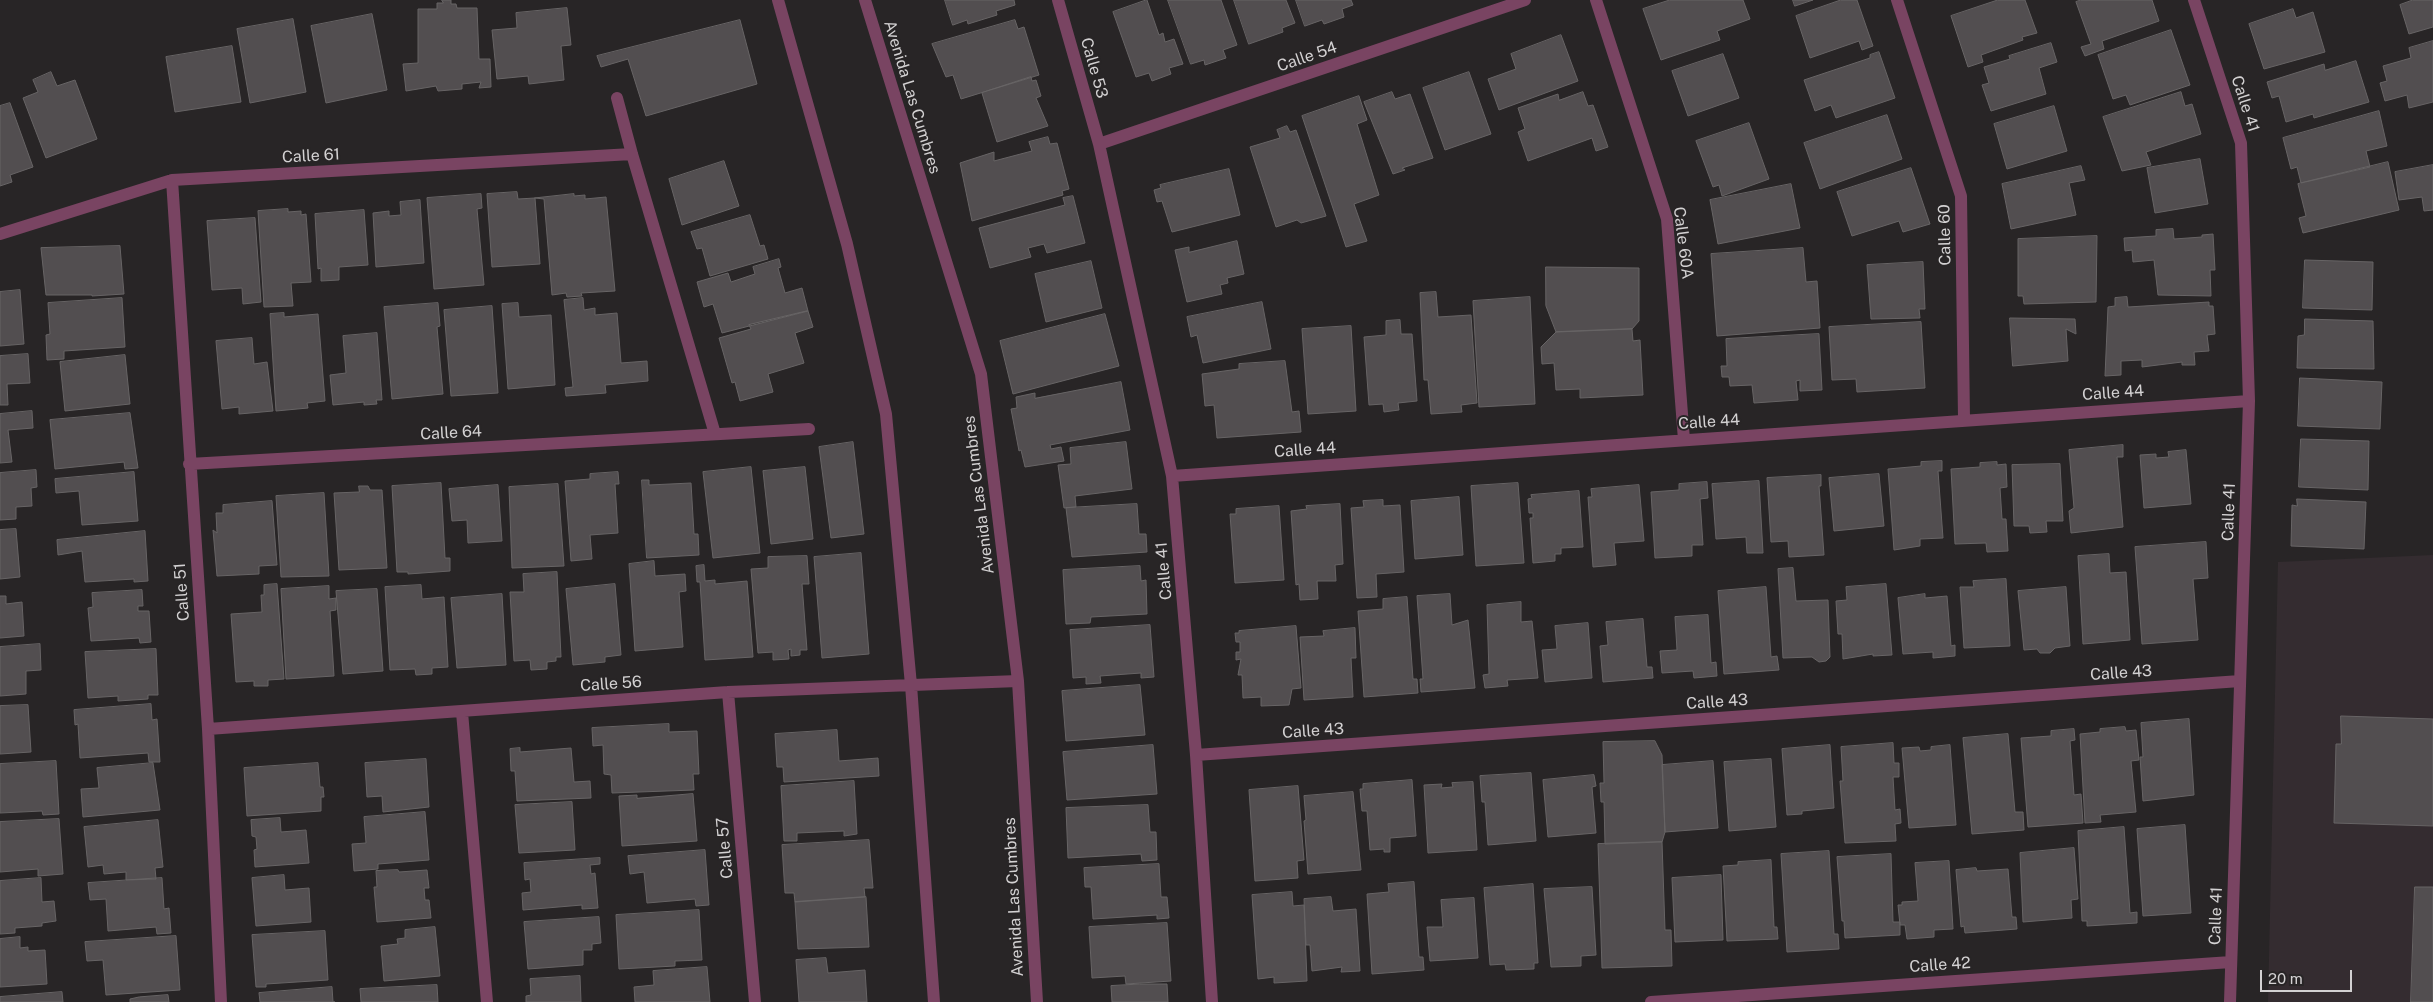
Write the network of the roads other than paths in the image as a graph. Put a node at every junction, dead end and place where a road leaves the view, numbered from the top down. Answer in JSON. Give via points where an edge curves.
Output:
{"nodes":[{"id":1,"x":778,"y":0,"type":"edge"},
{"id":2,"x":865,"y":0,"type":"edge"},
{"id":3,"x":1058,"y":0,"type":"edge"},
{"id":4,"x":1525,"y":0,"type":"edge"},
{"id":5,"x":1596,"y":0,"type":"edge"},
{"id":6,"x":1897,"y":0,"type":"edge"},
{"id":7,"x":2194,"y":0,"type":"edge"},
{"id":8,"x":617,"y":98,"type":"dead end"},
{"id":9,"x":1099,"y":144,"type":"junction"},
{"id":10,"x":632,"y":154,"type":"junction"},
{"id":11,"x":172,"y":180,"type":"junction"},
{"id":12,"x":0,"y":234,"type":"edge"},
{"id":13,"x":2249,"y":401,"type":"junction"},
{"id":14,"x":1964,"y":420,"type":"junction"},
{"id":15,"x":809,"y":429,"type":"dead end"},
{"id":16,"x":716,"y":434,"type":"junction"},
{"id":17,"x":1684,"y":440,"type":"junction"},
{"id":18,"x":189,"y":464,"type":"junction"},
{"id":19,"x":1172,"y":476,"type":"junction"},
{"id":20,"x":2240,"y":681,"type":"junction"},
{"id":21,"x":1018,"y":682,"type":"junction"},
{"id":22,"x":911,"y":685,"type":"junction"},
{"id":23,"x":728,"y":692,"type":"junction"},
{"id":24,"x":462,"y":712,"type":"junction"},
{"id":25,"x":208,"y":728,"type":"junction"},
{"id":26,"x":1196,"y":755,"type":"junction"},
{"id":27,"x":2231,"y":962,"type":"junction"},
{"id":28,"x":221,"y":1002,"type":"edge"},
{"id":29,"x":487,"y":1002,"type":"edge"},
{"id":30,"x":755,"y":1002,"type":"edge"},
{"id":31,"x":934,"y":1002,"type":"edge"},
{"id":32,"x":1037,"y":1002,"type":"edge"},
{"id":33,"x":1212,"y":1002,"type":"edge"},
{"id":34,"x":1651,"y":1002,"type":"edge"},
{"id":35,"x":2230,"y":1002,"type":"edge"}],
"edges":[{"from":1,"to":22,"type":"street","via":[[847,244],[886,414]]},
{"from":2,"to":21,"type":"street","name":"Avenida Las Cumbres","via":[[981,374]]},
{"from":3,"to":9,"type":"street","name":"Calle 53"},
{"from":4,"to":9,"type":"street","name":"Calle 54"},
{"from":5,"to":17,"type":"street","name":"Calle 60A","via":[[1667,219]]},
{"from":6,"to":14,"type":"street","name":"Calle 60","via":[[1961,196]]},
{"from":7,"to":13,"type":"street","name":"Calle 41","via":[[2241,143]]},
{"from":8,"to":10,"type":"street"},
{"from":9,"to":19,"type":"street","name":"Calle 41"},
{"from":10,"to":11,"type":"street","name":"Calle 61"},
{"from":10,"to":16,"type":"street"},
{"from":11,"to":12,"type":"street","name":"Calle 61"},
{"from":11,"to":18,"type":"street","name":"Calle 51"},
{"from":13,"to":14,"type":"street","name":"Calle 44"},
{"from":13,"to":20,"type":"street","name":"Calle 41"},
{"from":14,"to":17,"type":"street","name":"Calle 44"},
{"from":15,"to":16,"type":"street","name":"Calle 64"},
{"from":16,"to":18,"type":"street","name":"Calle 64"},
{"from":17,"to":19,"type":"street","name":"Calle 44"},
{"from":18,"to":25,"type":"street","name":"Calle 51"},
{"from":19,"to":26,"type":"street","name":"Calle 41"},
{"from":20,"to":26,"type":"street","name":"Calle 43"},
{"from":20,"to":27,"type":"street","name":"Calle 41"},
{"from":21,"to":22,"type":"street","name":"Calle 56"},
{"from":21,"to":32,"type":"street","name":"Avenida Las Cumbres"},
{"from":22,"to":23,"type":"street","name":"Calle 56"},
{"from":22,"to":31,"type":"street"},
{"from":23,"to":24,"type":"street","name":"Calle 56"},
{"from":23,"to":30,"type":"street","name":"Calle 57"},
{"from":24,"to":25,"type":"street","name":"Calle 56"},
{"from":24,"to":29,"type":"street"},
{"from":25,"to":28,"type":"street","name":"Calle 51"},
{"from":26,"to":33,"type":"street","name":"Calle 41"},
{"from":27,"to":34,"type":"street","name":"Calle 42"},
{"from":27,"to":35,"type":"street","name":"Calle 41"}]}
